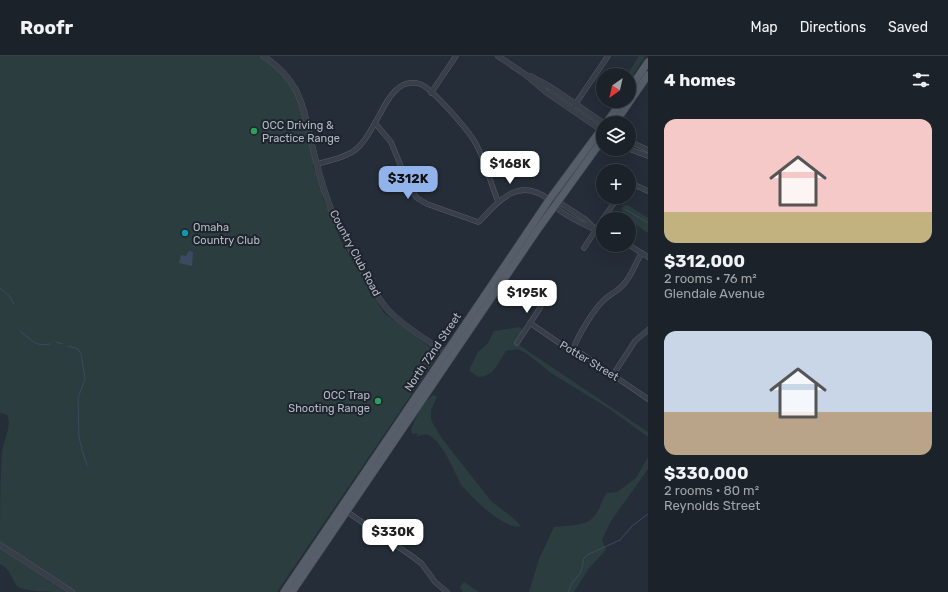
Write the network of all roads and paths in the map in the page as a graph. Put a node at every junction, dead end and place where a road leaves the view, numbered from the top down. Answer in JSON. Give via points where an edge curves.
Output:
{"nodes":[{"id":1,"x":263,"y":56,"type":"edge"},
{"id":2,"x":456,"y":56,"type":"edge"},
{"id":3,"x":499,"y":56,"type":"edge"},
{"id":4,"x":608,"y":56,"type":"edge"},
{"id":5,"x":648,"y":62,"type":"edge"},
{"id":6,"x":648,"y":75,"type":"edge"},
{"id":7,"x":636,"y":80,"type":"edge"},
{"id":8,"x":431,"y":93,"type":"junction"},
{"id":9,"x":574,"y":107,"type":"junction"},
{"id":10,"x":620,"y":116,"type":"edge"},
{"id":11,"x":596,"y":122,"type":"edge"},
{"id":12,"x":375,"y":123,"type":"junction"},
{"id":13,"x":596,"y":138,"type":"edge"},
{"id":14,"x":636,"y":144,"type":"edge"},
{"id":15,"x":596,"y":148,"type":"edge"},
{"id":16,"x":648,"y":150,"type":"edge"},
{"id":17,"x":636,"y":152,"type":"edge"},
{"id":18,"x":648,"y":156,"type":"edge"},
{"id":19,"x":317,"y":164,"type":"junction"},
{"id":20,"x":636,"y":186,"type":"edge"},
{"id":21,"x":648,"y":191,"type":"edge"},
{"id":22,"x":498,"y":201,"type":"junction"},
{"id":23,"x":554,"y":202,"type":"junction"},
{"id":24,"x":596,"y":230,"type":"joint"},
{"id":25,"x":584,"y":248,"type":"dead end"},
{"id":26,"x":636,"y":249,"type":"edge"},
{"id":27,"x":642,"y":253,"type":"junction"},
{"id":28,"x":648,"y":257,"type":"edge"},
{"id":29,"x":545,"y":289,"type":"dead end"},
{"id":30,"x":530,"y":323,"type":"junction"},
{"id":31,"x":648,"y":330,"type":"edge"},
{"id":32,"x":517,"y":342,"type":"dead end"},
{"id":33,"x":573,"y":350,"type":"junction"},
{"id":34,"x":451,"y":356,"type":"junction"},
{"id":35,"x":613,"y":375,"type":"junction"},
{"id":36,"x":648,"y":399,"type":"edge"},
{"id":37,"x":344,"y":510,"type":"junction"},
{"id":38,"x":0,"y":545,"type":"edge"},
{"id":39,"x":72,"y":592,"type":"edge"},
{"id":40,"x":284,"y":592,"type":"edge"},
{"id":41,"x":292,"y":592,"type":"edge"},
{"id":42,"x":447,"y":592,"type":"edge"}],
"edges":[{"from":1,"to":19,"type":"street","name":"Country Club Road","via":[[284,73],[298,94],[306,114]]},
{"from":2,"to":8,"type":"street"},
{"from":3,"to":9,"type":"street","via":[[537,86]]},
{"from":4,"to":9,"type":"street"},
{"from":5,"to":7,"type":"main road"},
{"from":6,"to":10,"type":"main road"},
{"from":8,"to":12,"type":"street","via":[[414,83],[401,85],[393,93]]},
{"from":8,"to":22,"type":"street","via":[[474,140]]},
{"from":9,"to":11,"type":"street"},
{"from":12,"to":19,"type":"street","via":[[365,141],[355,151]]},
{"from":12,"to":22,"type":"street","via":[[391,142],[409,186],[417,198],[476,222],[480,221]]},
{"from":13,"to":23,"type":"main road","name":"North 72nd Street"},
{"from":14,"to":16,"type":"street"},
{"from":15,"to":23,"type":"main road","name":"North 72nd Street"},
{"from":17,"to":18,"type":"street"},
{"from":19,"to":34,"type":"street","name":"Country Club Road","via":[[338,224],[379,299],[400,320]]},
{"from":20,"to":21,"type":"street"},
{"from":22,"to":23,"type":"street","via":[[523,190],[537,193]]},
{"from":23,"to":24,"type":"street","via":[[582,224]]},
{"from":23,"to":34,"type":"main road","name":"North 72nd Street"},
{"from":24,"to":25,"type":"street"},
{"from":26,"to":27,"type":"street"},
{"from":27,"to":28,"type":"street"},
{"from":27,"to":33,"type":"street","via":[[626,282],[599,306]]},
{"from":29,"to":30,"type":"street","via":[[540,308]]},
{"from":30,"to":32,"type":"street"},
{"from":30,"to":33,"type":"street","name":"Potter Street"},
{"from":31,"to":35,"type":"street","via":[[635,341]]},
{"from":33,"to":35,"type":"street","name":"Potter Street"},
{"from":34,"to":37,"type":"main road","name":"North 72nd Street"},
{"from":35,"to":36,"type":"street","name":"Potter Street"},
{"from":37,"to":40,"type":"main road","name":"North 72nd Street"},
{"from":37,"to":41,"type":"main road","name":"North 72nd Street"},
{"from":37,"to":42,"type":"street","via":[[422,564],[434,582]]},
{"from":38,"to":39,"type":"street"}]}
